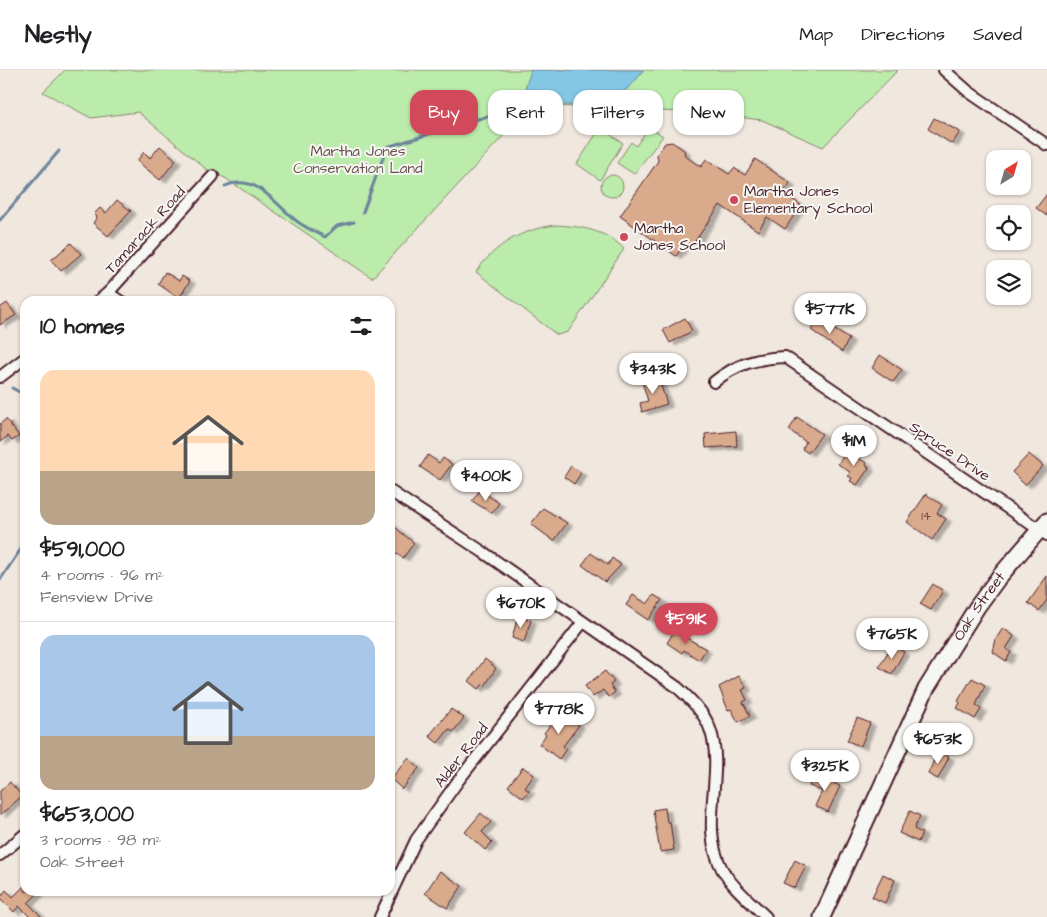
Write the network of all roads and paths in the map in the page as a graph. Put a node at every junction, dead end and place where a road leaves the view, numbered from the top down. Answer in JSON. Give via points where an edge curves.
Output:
{"nodes":[{"id":1,"x":944,"y":70,"type":"edge"},
{"id":2,"x":1047,"y":145,"type":"edge"},
{"id":3,"x":213,"y":176,"type":"dead end"},
{"id":4,"x":108,"y":293,"type":"junction"},
{"id":5,"x":104,"y":296,"type":"edge"},
{"id":6,"x":112,"y":296,"type":"edge"},
{"id":7,"x":20,"y":362,"type":"edge"},
{"id":8,"x":0,"y":377,"type":"edge"},
{"id":9,"x":714,"y":382,"type":"dead end"},
{"id":10,"x":395,"y":495,"type":"edge"},
{"id":11,"x":1044,"y":529,"type":"edge"},
{"id":12,"x":583,"y":622,"type":"junction"},
{"id":13,"x":20,"y":838,"type":"edge"},
{"id":14,"x":0,"y":855,"type":"edge"},
{"id":15,"x":395,"y":885,"type":"edge"},
{"id":16,"x":390,"y":896,"type":"edge"},
{"id":17,"x":380,"y":917,"type":"edge"},
{"id":18,"x":766,"y":917,"type":"edge"},
{"id":19,"x":822,"y":917,"type":"edge"}],
"edges":[{"from":1,"to":2,"type":"street","via":[[969,92]]},
{"from":3,"to":4,"type":"street","name":"Tamarack Road"},
{"from":4,"to":5,"type":"street","name":"Tamarack Road"},
{"from":4,"to":6,"type":"street"},
{"from":7,"to":8,"type":"street"},
{"from":9,"to":11,"type":"street","name":"Spruce Drive","via":[[741,364],[785,357]]},
{"from":10,"to":12,"type":"street"},
{"from":11,"to":19,"type":"street","name":"Oak Street","via":[[977,608],[926,690]]},
{"from":12,"to":15,"type":"street","name":"Alder Road","via":[[458,781],[416,840]]},
{"from":12,"to":18,"type":"street","via":[[677,687],[710,727],[715,746],[714,848],[722,869]]},
{"from":13,"to":14,"type":"street"},
{"from":16,"to":17,"type":"street","name":"Alder Road"}]}
